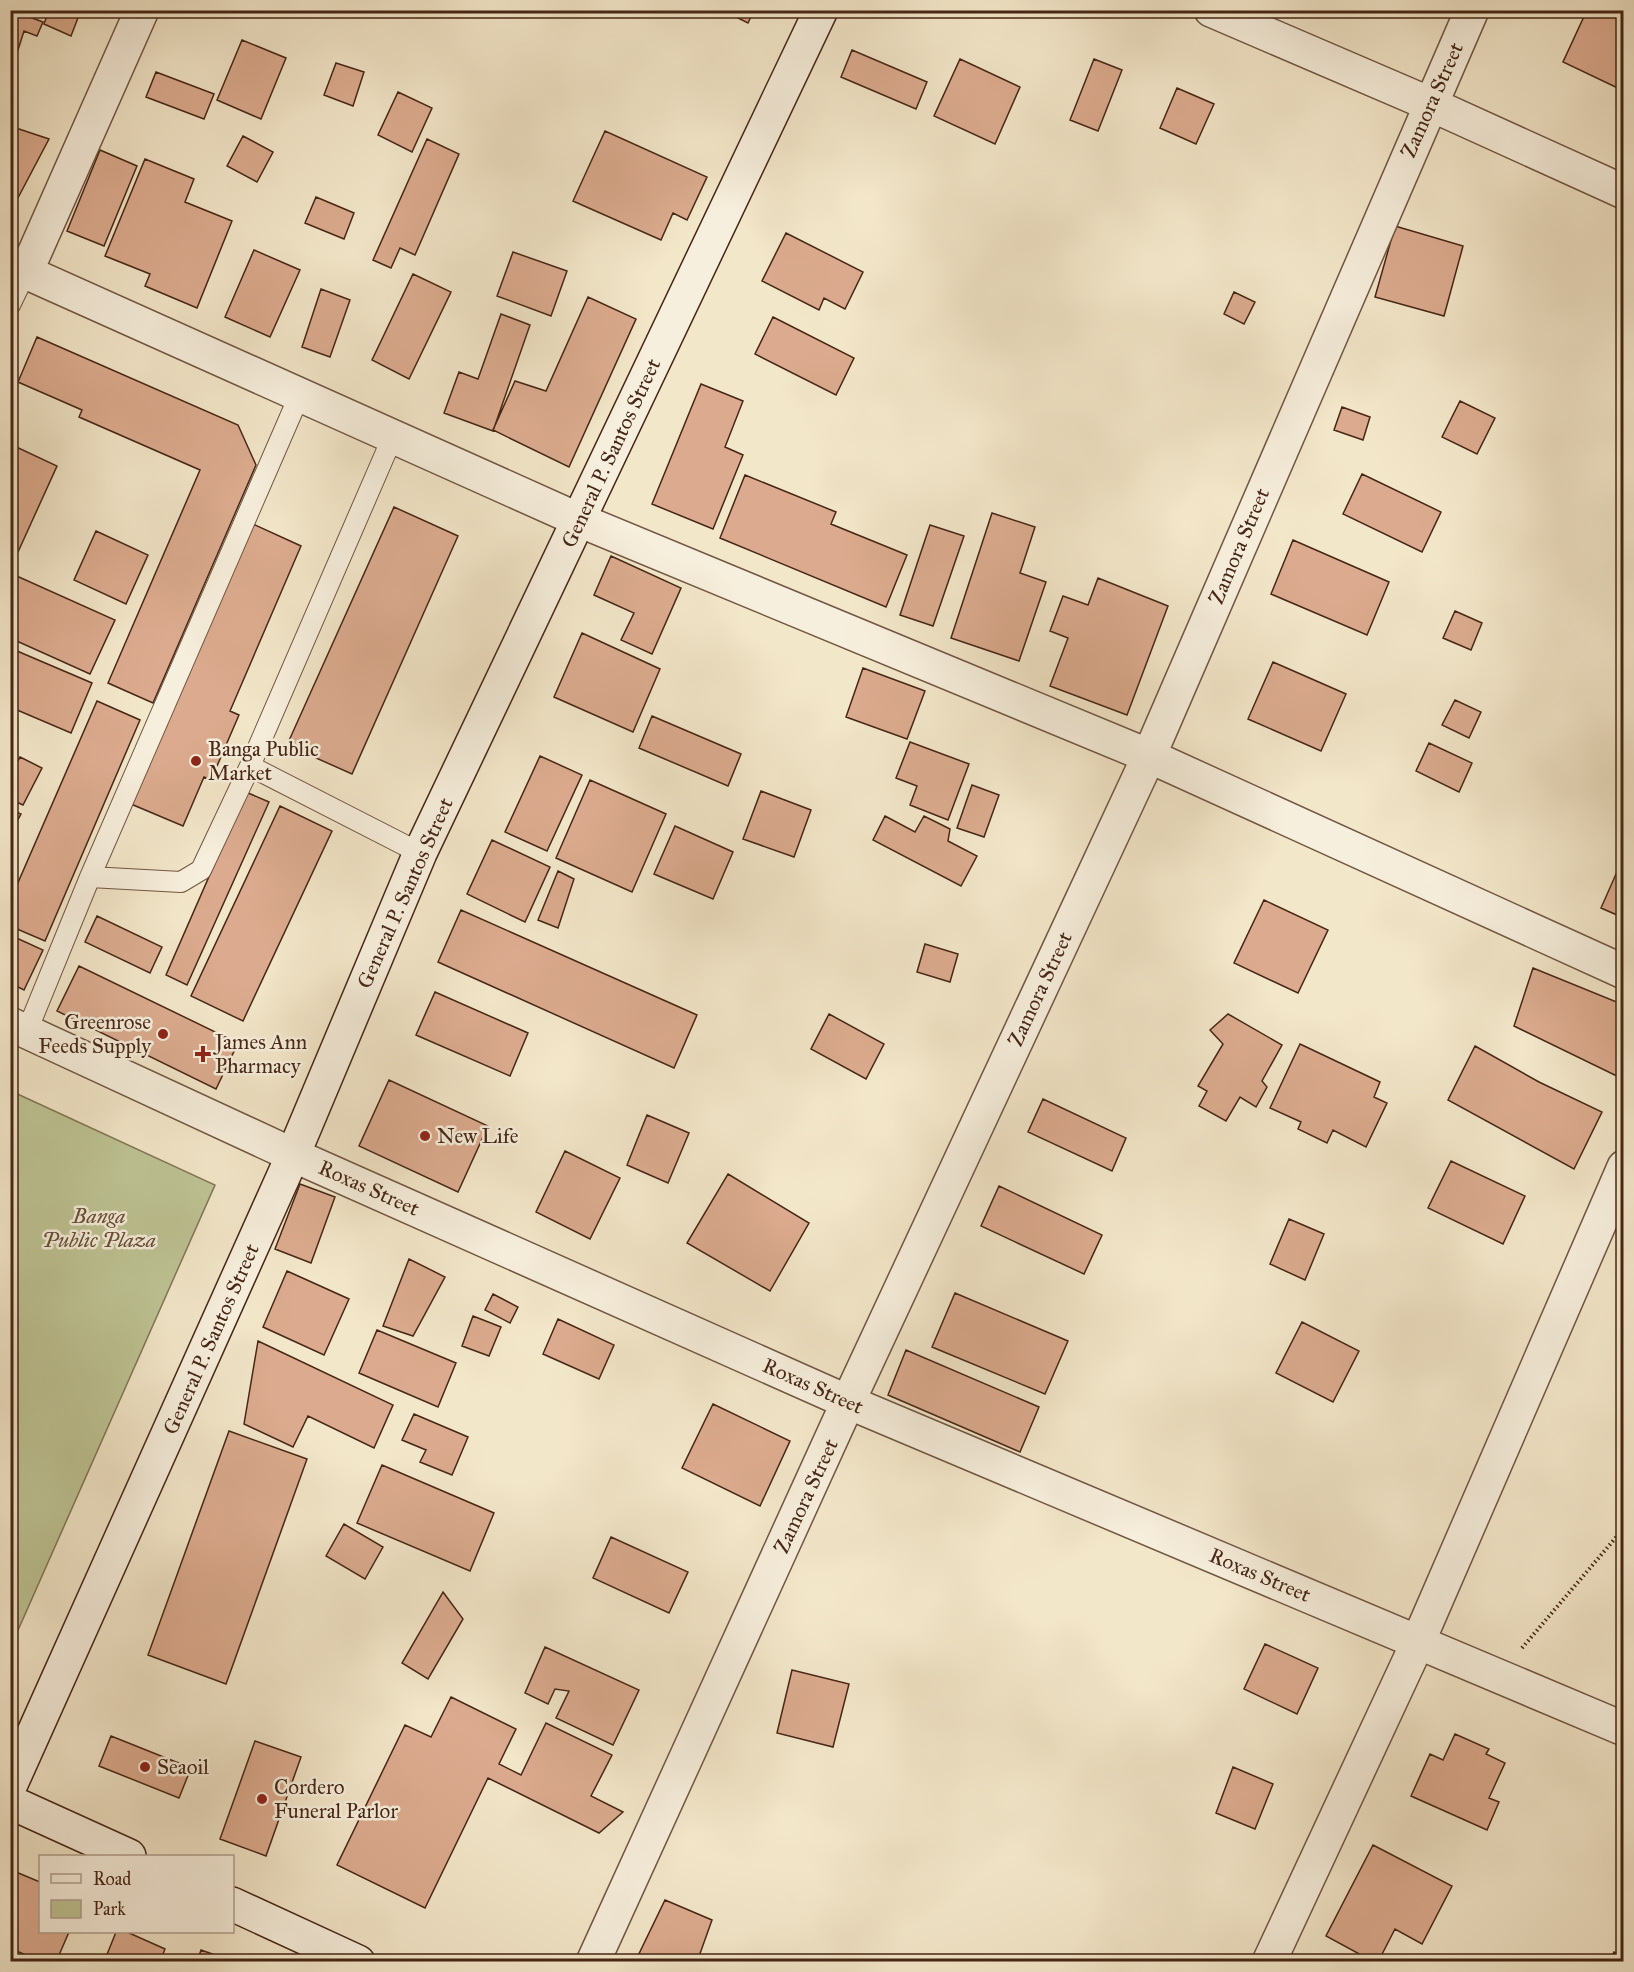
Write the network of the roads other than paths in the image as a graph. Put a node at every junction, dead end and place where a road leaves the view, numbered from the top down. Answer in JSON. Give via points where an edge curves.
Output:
{"nodes":[{"id":1,"x":141,"y":10,"type":"edge"},
{"id":2,"x":821,"y":10,"type":"edge"},
{"id":3,"x":1211,"y":10,"type":"edge"},
{"id":4,"x":1472,"y":10,"type":"edge"},
{"id":5,"x":1430,"y":104,"type":"junction"},
{"id":6,"x":1623,"y":192,"type":"edge"},
{"id":7,"x":18,"y":268,"type":"edge"},
{"id":8,"x":10,"y":305,"type":"edge"},
{"id":9,"x":300,"y":394,"type":"junction"},
{"id":10,"x":393,"y":436,"type":"junction"},
{"id":11,"x":579,"y":520,"type":"junction"},
{"id":12,"x":1149,"y":756,"type":"junction"},
{"id":13,"x":250,"y":766,"type":"junction"},
{"id":14,"x":420,"y":853,"type":"junction"},
{"id":15,"x":90,"y":877,"type":"junction"},
{"id":16,"x":1623,"y":972,"type":"edge"},
{"id":17,"x":19,"y":1028,"type":"edge"},
{"id":18,"x":293,"y":1155,"type":"junction"},
{"id":19,"x":1623,"y":1167,"type":"edge"},
{"id":20,"x":848,"y":1402,"type":"junction"},
{"id":21,"x":1418,"y":1642,"type":"junction"},
{"id":22,"x":1623,"y":1729,"type":"edge"},
{"id":23,"x":10,"y":1786,"type":"edge"},
{"id":24,"x":10,"y":1802,"type":"edge"},
{"id":25,"x":125,"y":1855,"type":"edge"},
{"id":26,"x":234,"y":1905,"type":"edge"},
{"id":27,"x":358,"y":1962,"type":"edge"},
{"id":28,"x":593,"y":1962,"type":"edge"},
{"id":29,"x":1269,"y":1962,"type":"edge"}],
"edges":[{"from":1,"to":7,"type":"street"},
{"from":2,"to":11,"type":"street","name":"General P. Santos Street"},
{"from":3,"to":5,"type":"street"},
{"from":4,"to":5,"type":"street","name":"Zamora Street"},
{"from":5,"to":6,"type":"street"},
{"from":5,"to":12,"type":"street","name":"Zamora Street"},
{"from":7,"to":8,"type":"lane"},
{"from":7,"to":9,"type":"street"},
{"from":9,"to":10,"type":"street"},
{"from":9,"to":15,"type":"lane"},
{"from":10,"to":11,"type":"street"},
{"from":10,"to":13,"type":"lane"},
{"from":11,"to":12,"type":"street"},
{"from":11,"to":14,"type":"street","name":"General P. Santos Street"},
{"from":12,"to":16,"type":"street"},
{"from":12,"to":20,"type":"street","name":"Zamora Street"},
{"from":13,"to":14,"type":"lane"},
{"from":13,"to":15,"type":"lane","via":[[201,870],[181,882]]},
{"from":14,"to":18,"type":"street","name":"General P. Santos Street"},
{"from":15,"to":17,"type":"lane"},
{"from":17,"to":18,"type":"street","name":"Roxas Street"},
{"from":18,"to":20,"type":"street","name":"Roxas Street"},
{"from":18,"to":23,"type":"street","name":"General P. Santos Street"},
{"from":19,"to":21,"type":"street"},
{"from":20,"to":21,"type":"street","name":"Roxas Street"},
{"from":20,"to":28,"type":"street","name":"Zamora Street"},
{"from":21,"to":22,"type":"street","name":"Roxas Street"},
{"from":21,"to":29,"type":"street"},
{"from":24,"to":25,"type":"street"},
{"from":26,"to":27,"type":"street"}]}
